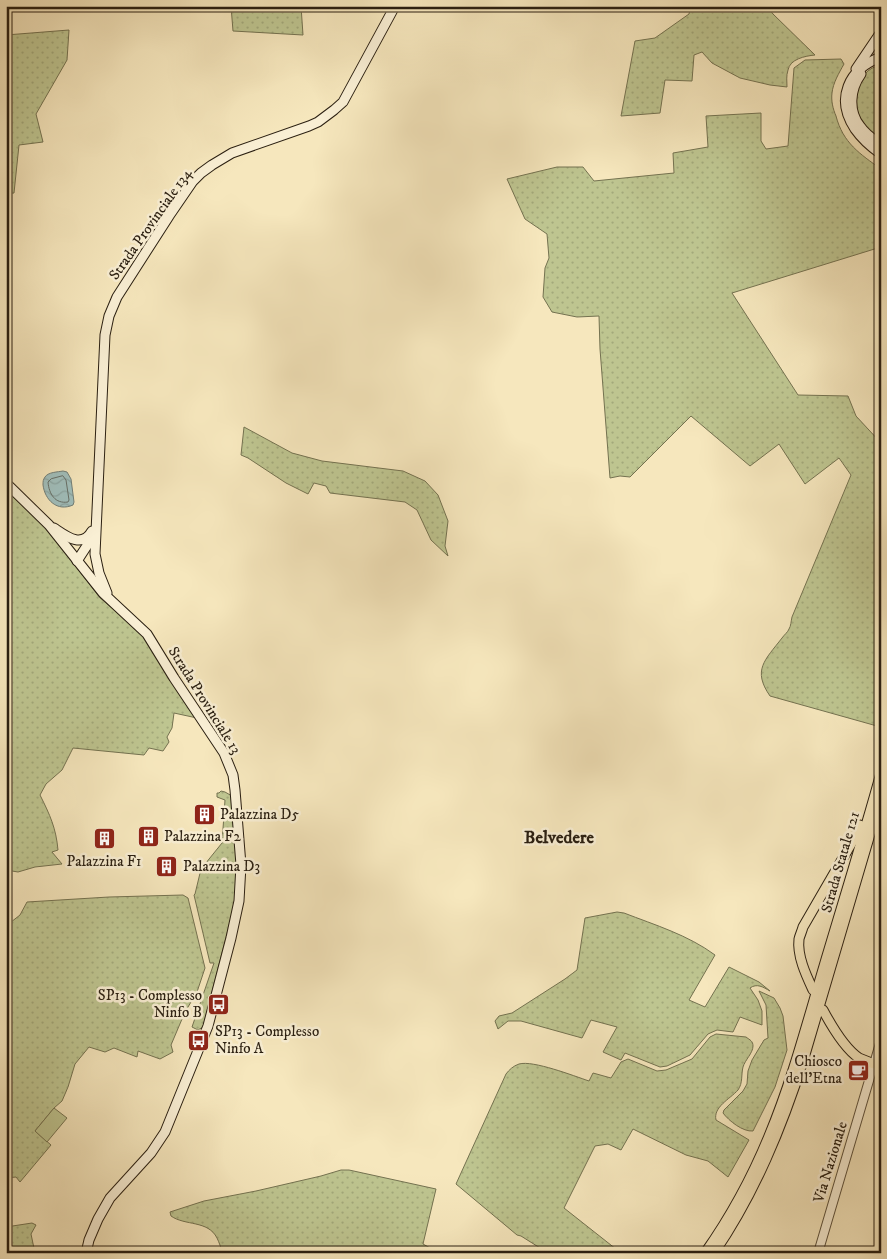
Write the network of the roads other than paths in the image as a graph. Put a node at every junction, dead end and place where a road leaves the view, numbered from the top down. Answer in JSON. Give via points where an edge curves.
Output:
{"nodes":[{"id":1,"x":396,"y":6,"type":"edge"},
{"id":2,"x":881,"y":32,"type":"edge"},
{"id":3,"x":881,"y":57,"type":"edge"},
{"id":4,"x":881,"y":62,"type":"edge"},
{"id":5,"x":850,"y":80,"type":"junction"},
{"id":6,"x":881,"y":145,"type":"edge"},
{"id":7,"x":881,"y":154,"type":"edge"},
{"id":8,"x":6,"y":482,"type":"edge"},
{"id":9,"x":98,"y":495,"type":"junction"},
{"id":10,"x":49,"y":525,"type":"junction"},
{"id":11,"x":93,"y":529,"type":"junction"},
{"id":12,"x":95,"y":554,"type":"junction"},
{"id":13,"x":77,"y":561,"type":"junction"},
{"id":14,"x":111,"y":601,"type":"junction"},
{"id":15,"x":880,"y":775,"type":"edge"},
{"id":16,"x":881,"y":797,"type":"edge"},
{"id":17,"x":813,"y":990,"type":"dead end"},
{"id":18,"x":823,"y":1010,"type":"dead end"},
{"id":19,"x":881,"y":1040,"type":"edge"},
{"id":20,"x":874,"y":1064,"type":"junction"},
{"id":21,"x":86,"y":1253,"type":"edge"},
{"id":22,"x":705,"y":1253,"type":"edge"},
{"id":23,"x":714,"y":1253,"type":"edge"},
{"id":24,"x":818,"y":1253,"type":"edge"}],
"edges":[{"from":1,"to":9,"type":"main road","name":"Strada Provinciale 134","via":[[342,102],[309,126],[232,153],[201,173],[117,297],[105,335]]},
{"from":2,"to":5,"type":"main road"},
{"from":3,"to":5,"type":"main road","via":[[867,63]]},
{"from":4,"to":6,"type":"main road","via":[[865,69],[856,81],[852,111],[860,126]]},
{"from":5,"to":7,"type":"main road","via":[[845,98],[850,121],[862,138]]},
{"from":8,"to":10,"type":"main road","name":"Strada Provinciale 13"},
{"from":9,"to":11,"type":"main road"},
{"from":9,"to":12,"type":"main road"},
{"from":10,"to":11,"type":"main road","via":[[76,540],[87,538]]},
{"from":10,"to":13,"type":"main road","name":"Strada Provinciale 13"},
{"from":11,"to":13,"type":"main road","via":[[90,541]]},
{"from":12,"to":13,"type":"main road"},
{"from":12,"to":14,"type":"main road"},
{"from":13,"to":14,"type":"main road","name":"Strada Provinciale 13"},
{"from":14,"to":21,"type":"main road","name":"Strada Provinciale 13","via":[[148,634],[224,753],[233,774],[241,865],[239,901],[231,938],[201,1044],[165,1132],[151,1153],[110,1198],[98,1219]]},
{"from":15,"to":17,"type":"main road","via":[[871,789],[858,832],[799,939],[802,963]]},
{"from":15,"to":22,"type":"main road","name":"Strada Statale 121","via":[[779,1112],[740,1196]]},
{"from":16,"to":23,"type":"main road","name":"Strada Statale 121","via":[[804,1058],[775,1140]]},
{"from":18,"to":20,"type":"main road","via":[[834,1031],[849,1048],[858,1057]]},
{"from":19,"to":20,"type":"street","name":"Via Nazionale"},
{"from":20,"to":24,"type":"street","name":"Via Nazionale"}]}
